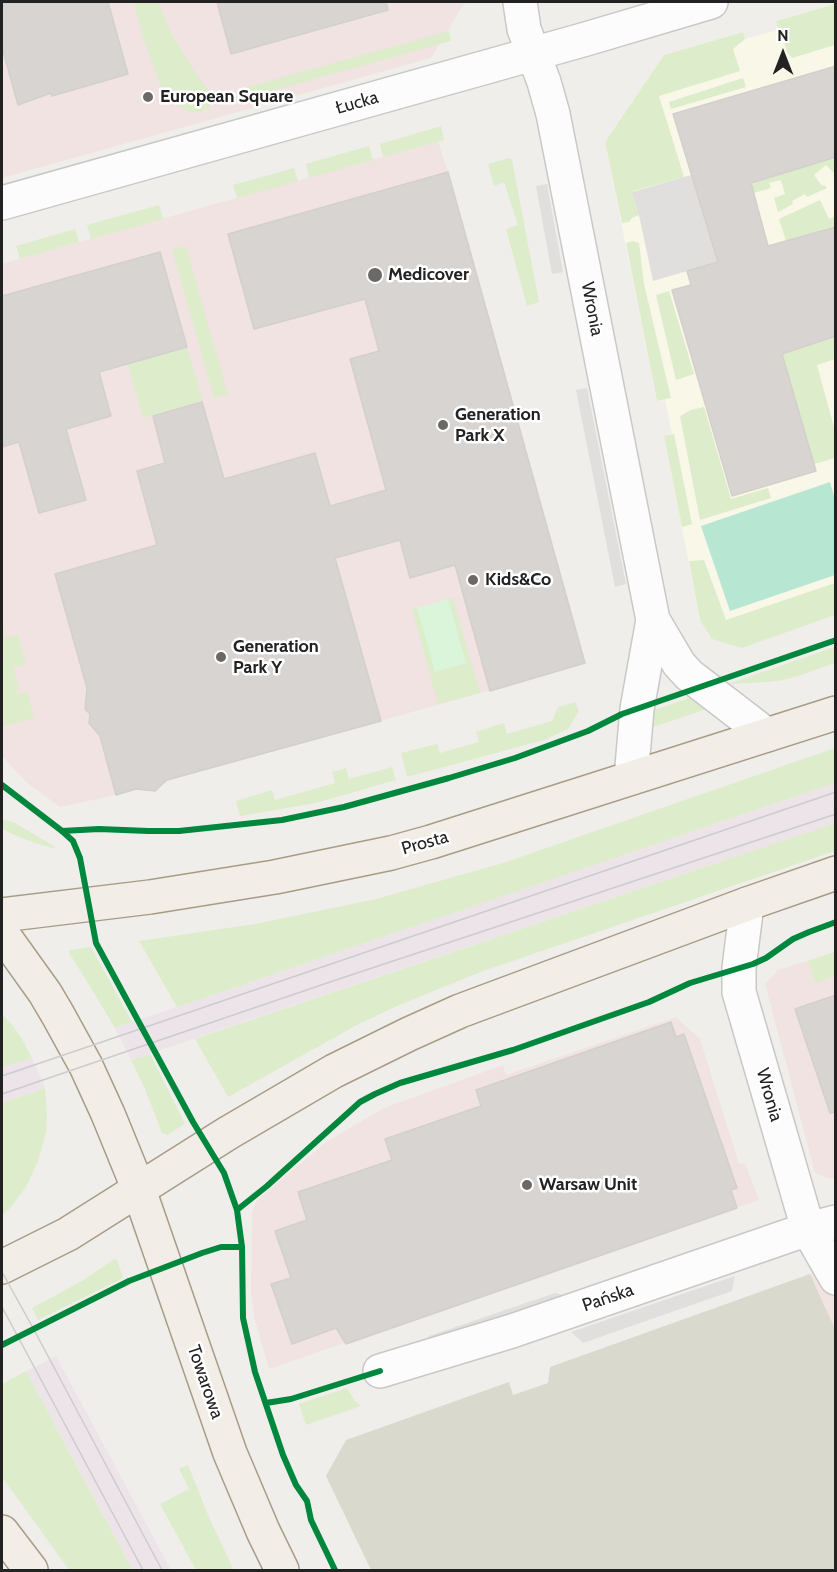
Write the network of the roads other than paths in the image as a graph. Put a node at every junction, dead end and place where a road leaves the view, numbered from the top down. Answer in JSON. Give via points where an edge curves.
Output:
{"nodes":[{"id":1,"x":519,"y":2,"type":"edge"},
{"id":2,"x":711,"y":2,"type":"edge"},
{"id":3,"x":534,"y":54,"type":"junction"},
{"id":4,"x":2,"y":203,"type":"edge"},
{"id":5,"x":653,"y":620,"type":"junction"},
{"id":6,"x":836,"y":713,"type":"edge"},
{"id":7,"x":767,"y":735,"type":"junction"},
{"id":8,"x":631,"y":778,"type":"junction"},
{"id":9,"x":836,"y":873,"type":"edge"},
{"id":10,"x":747,"y":904,"type":"junction"},
{"id":11,"x":2,"y":915,"type":"edge"},
{"id":12,"x":2,"y":933,"type":"edge"},
{"id":13,"x":139,"y":1190,"type":"junction"},
{"id":14,"x":822,"y":1225,"type":"edge"},
{"id":15,"x":2,"y":1267,"type":"edge"},
{"id":16,"x":836,"y":1278,"type":"edge"},
{"id":17,"x":380,"y":1371,"type":"dead end"},
{"id":18,"x":2,"y":1532,"type":"edge"},
{"id":19,"x":31,"y":1570,"type":"edge"},
{"id":20,"x":282,"y":1570,"type":"edge"}],
"edges":[{"from":1,"to":3,"type":"street","name":"Wronia"},
{"from":2,"to":3,"type":"street","name":"Łucka"},
{"from":3,"to":4,"type":"street","name":"Łucka"},
{"from":3,"to":5,"type":"street","name":"Wronia","via":[[553,114]]},
{"from":5,"to":7,"type":"street","name":"Wronia","via":[[689,675]]},
{"from":5,"to":8,"type":"street","name":"Wronia","via":[[637,709]]},
{"from":6,"to":7,"type":"main road","name":"Prosta"},
{"from":7,"to":8,"type":"main road","name":"Prosta"},
{"from":8,"to":11,"type":"main road","name":"Prosta","via":[[391,853],[275,877]]},
{"from":9,"to":10,"type":"main road"},
{"from":10,"to":13,"type":"main road","via":[[460,1011],[409,1034],[334,1071]]},
{"from":10,"to":14,"type":"street","name":"Wronia","via":[[738,968],[739,992]]},
{"from":12,"to":13,"type":"main road","name":"Towarowa","via":[[45,993],[86,1066]]},
{"from":13,"to":15,"type":"main road","via":[[68,1234]]},
{"from":13,"to":20,"type":"main road","name":"Towarowa","via":[[230,1453]]},
{"from":14,"to":16,"type":"street","name":"Wronia"},
{"from":14,"to":17,"type":"street","name":"Pańska","via":[[512,1331]]},
{"from":18,"to":19,"type":"main road"}]}
